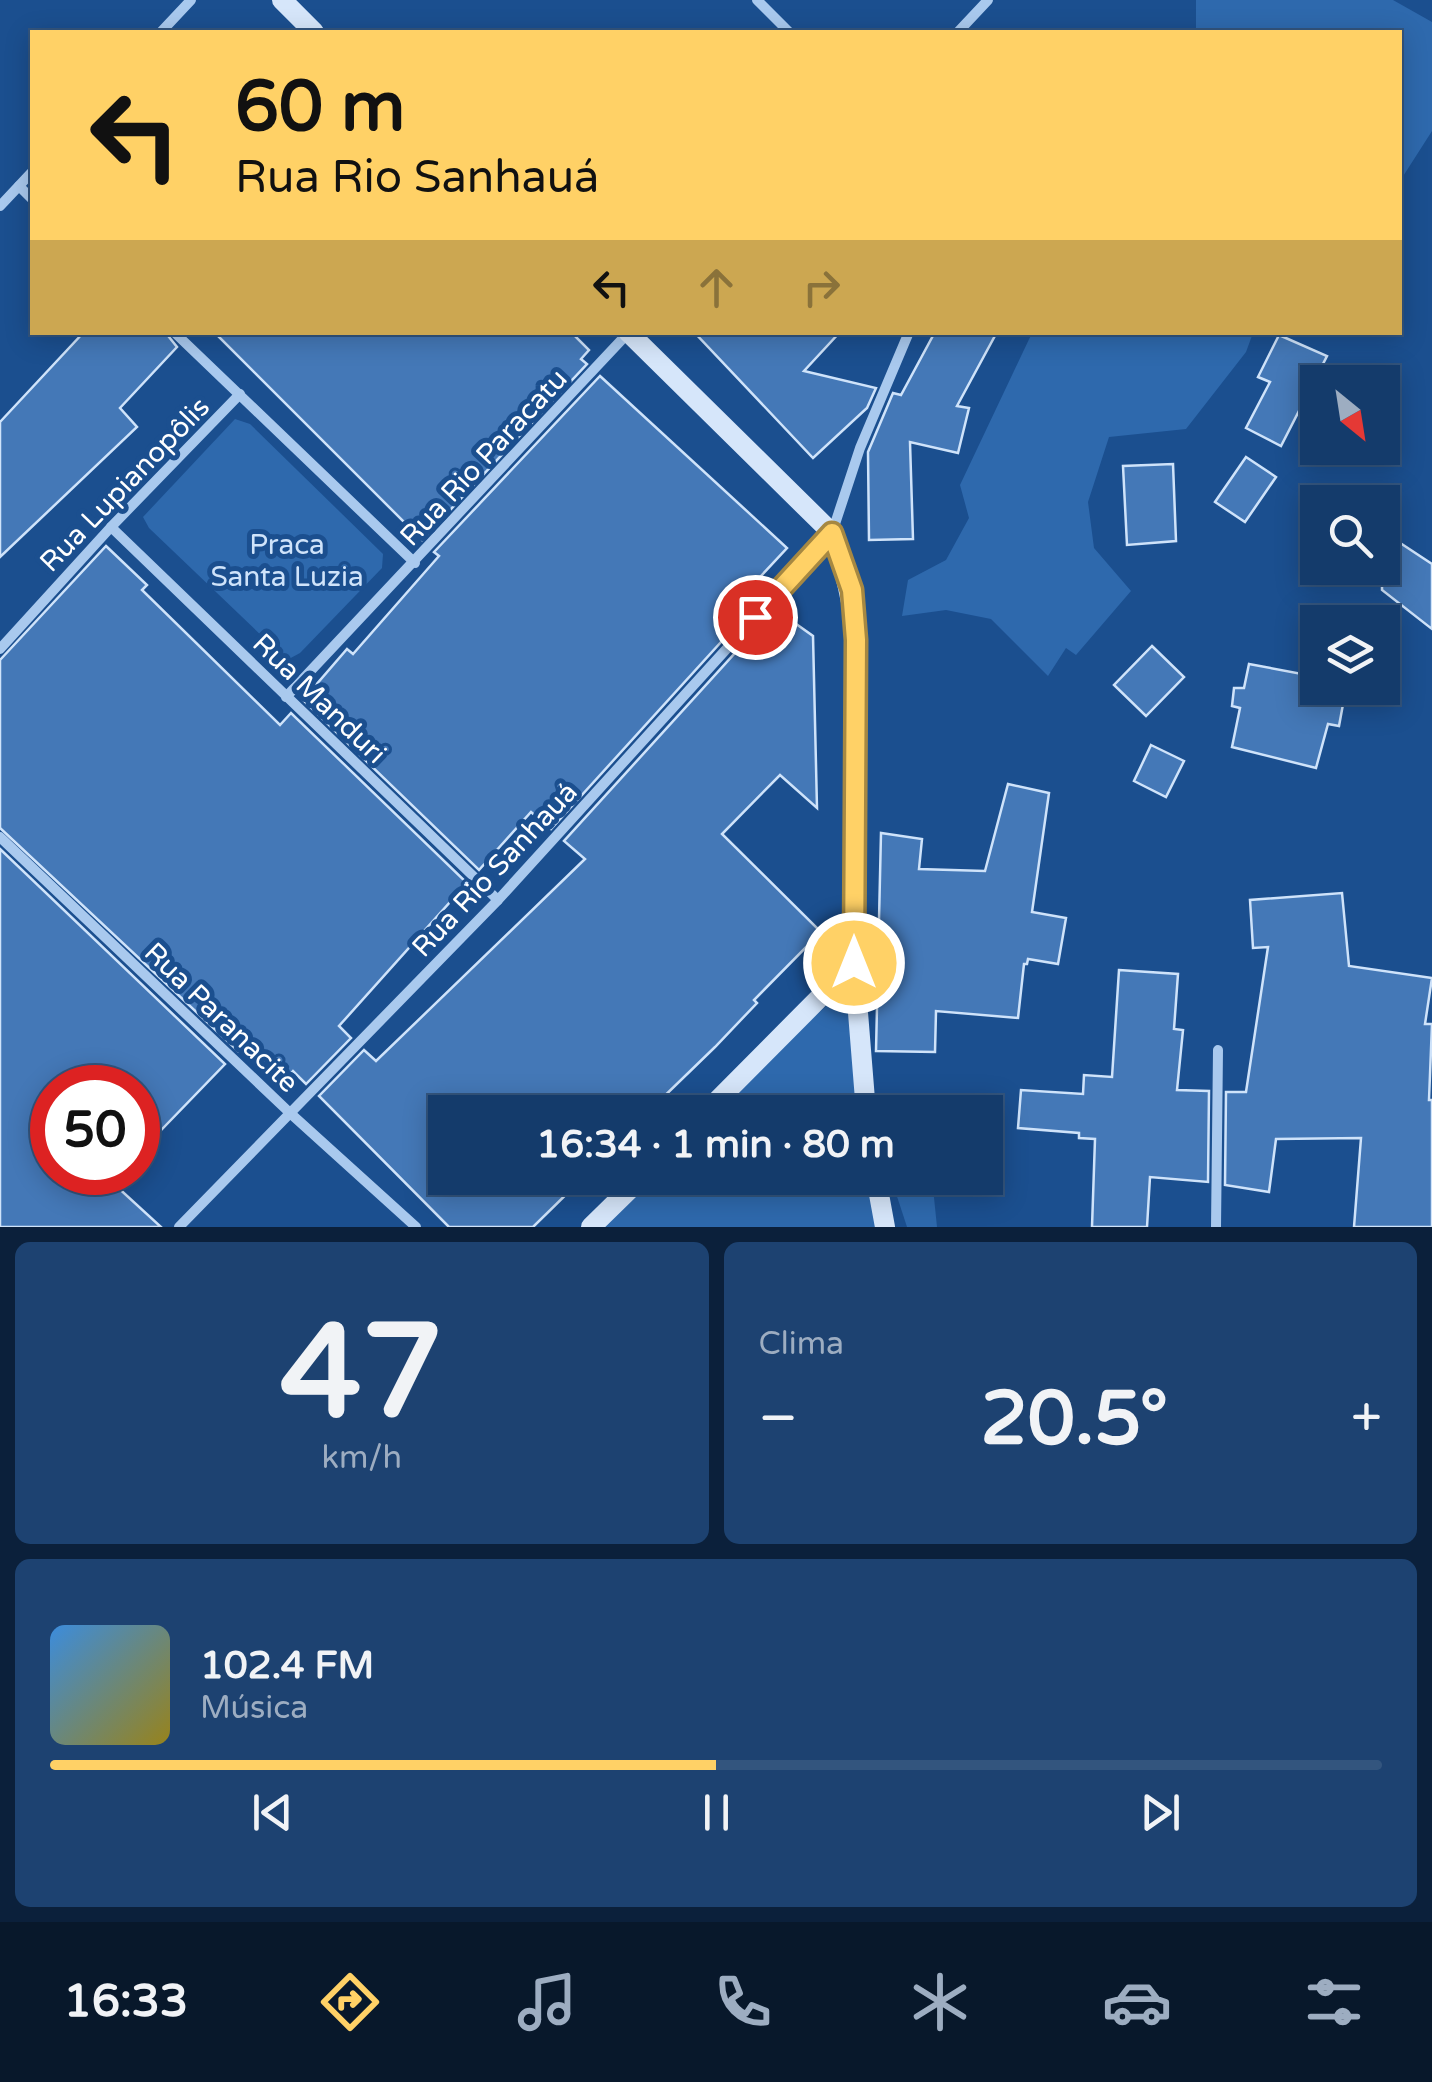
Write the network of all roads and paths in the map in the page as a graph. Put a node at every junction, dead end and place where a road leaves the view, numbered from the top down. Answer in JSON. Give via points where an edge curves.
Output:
{"nodes":[{"id":1,"x":191,"y":0,"type":"edge"},
{"id":2,"x":282,"y":0,"type":"edge"},
{"id":3,"x":756,"y":0,"type":"edge"},
{"id":4,"x":988,"y":0,"type":"edge"},
{"id":5,"x":164,"y":30,"type":"edge"},
{"id":6,"x":312,"y":30,"type":"edge"},
{"id":7,"x":787,"y":30,"type":"edge"},
{"id":8,"x":960,"y":30,"type":"edge"},
{"id":9,"x":30,"y":174,"type":"edge"},
{"id":10,"x":20,"y":186,"type":"junction"},
{"id":11,"x":30,"y":197,"type":"edge"},
{"id":12,"x":0,"y":206,"type":"edge"},
{"id":13,"x":177,"y":335,"type":"edge"},
{"id":14,"x":626,"y":335,"type":"edge"},
{"id":15,"x":630,"y":335,"type":"edge"},
{"id":16,"x":908,"y":335,"type":"edge"},
{"id":17,"x":240,"y":394,"type":"junction"},
{"id":18,"x":111,"y":528,"type":"junction"},
{"id":19,"x":832,"y":533,"type":"junction"},
{"id":20,"x":415,"y":562,"type":"junction"},
{"id":21,"x":0,"y":649,"type":"edge"},
{"id":22,"x":286,"y":697,"type":"junction"},
{"id":23,"x":0,"y":836,"type":"edge"},
{"id":24,"x":498,"y":900,"type":"junction"},
{"id":25,"x":854,"y":963,"type":"junction"},
{"id":26,"x":1218,"y":1050,"type":"dead end"},
{"id":27,"x":723,"y":1095,"type":"edge"},
{"id":28,"x":865,"y":1095,"type":"edge"},
{"id":29,"x":290,"y":1113,"type":"junction"},
{"id":30,"x":625,"y":1195,"type":"edge"},
{"id":31,"x":879,"y":1195,"type":"edge"},
{"id":32,"x":179,"y":1227,"type":"edge"},
{"id":33,"x":416,"y":1227,"type":"edge"},
{"id":34,"x":592,"y":1227,"type":"edge"},
{"id":35,"x":885,"y":1227,"type":"edge"},
{"id":36,"x":1216,"y":1227,"type":"edge"}],
"edges":[{"from":1,"to":5,"type":"street"},
{"from":2,"to":6,"type":"main road"},
{"from":3,"to":7,"type":"street"},
{"from":4,"to":8,"type":"street"},
{"from":9,"to":10,"type":"street"},
{"from":10,"to":11,"type":"street"},
{"from":10,"to":12,"type":"street"},
{"from":13,"to":17,"type":"street"},
{"from":14,"to":20,"type":"street","name":"Rua Rio Paracatu"},
{"from":15,"to":19,"type":"main road"},
{"from":16,"to":19,"type":"street"},
{"from":17,"to":18,"type":"street","name":"Rua Lupianopôlis"},
{"from":17,"to":20,"type":"street"},
{"from":18,"to":21,"type":"street","name":"Rua Lupianopôlis"},
{"from":18,"to":22,"type":"street","name":"Rua Manduri"},
{"from":19,"to":24,"type":"street","name":"Rua Rio Sanhauá"},
{"from":19,"to":25,"type":"main road","via":[[852,590],[856,640]]},
{"from":20,"to":22,"type":"street","name":"Rua Rio Paracatu"},
{"from":22,"to":24,"type":"street","name":"Rua Manduri"},
{"from":23,"to":29,"type":"street","name":"Rua Paranacite"},
{"from":24,"to":29,"type":"street","name":"Rua Rio Sanhauá"},
{"from":25,"to":27,"type":"main road"},
{"from":25,"to":28,"type":"main road"},
{"from":26,"to":36,"type":"street"},
{"from":29,"to":32,"type":"street","name":"Rua Rio Sanhauá"},
{"from":29,"to":33,"type":"street","name":"Rua Paranacite"},
{"from":30,"to":34,"type":"main road"},
{"from":31,"to":35,"type":"main road"}]}
